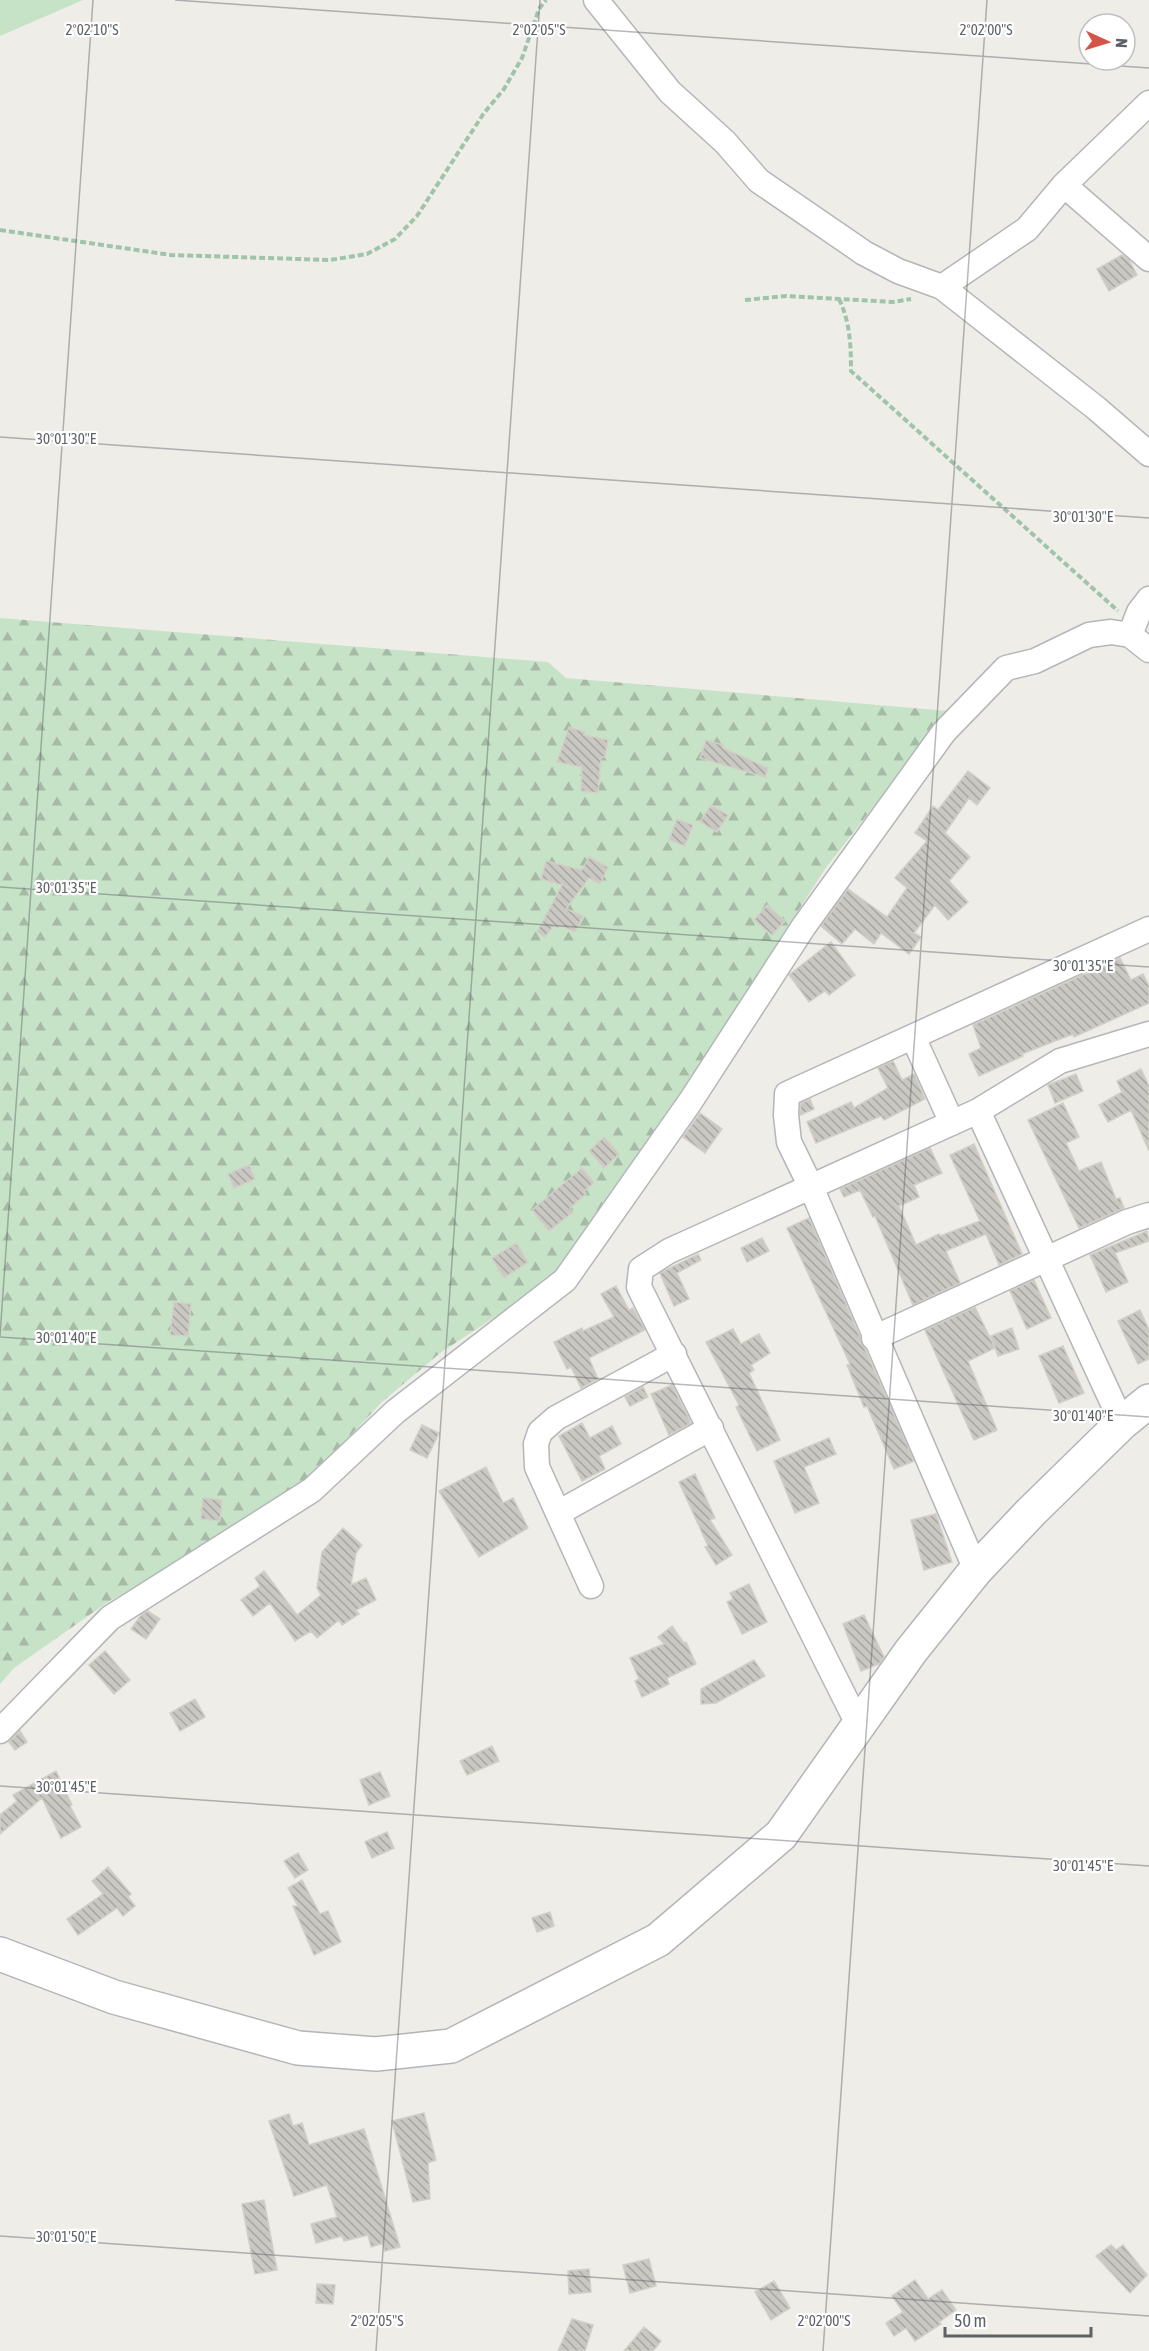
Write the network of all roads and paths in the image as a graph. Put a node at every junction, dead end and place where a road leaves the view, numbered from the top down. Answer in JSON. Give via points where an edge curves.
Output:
{"nodes":[{"id":1,"x":546,"y":0,"type":"edge"},
{"id":2,"x":596,"y":0,"type":"edge"},
{"id":3,"x":1149,"y":104,"type":"edge"},
{"id":4,"x":1064,"y":185,"type":"junction"},
{"id":5,"x":0,"y":230,"type":"edge"},
{"id":6,"x":1149,"y":259,"type":"edge"},
{"id":7,"x":942,"y":287,"type":"junction"},
{"id":8,"x":745,"y":300,"type":"dead end"},
{"id":9,"x":839,"y":300,"type":"junction"},
{"id":10,"x":1149,"y":454,"type":"edge"},
{"id":11,"x":1149,"y":599,"type":"edge"},
{"id":12,"x":1138,"y":637,"type":"edge"},
{"id":13,"x":1149,"y":929,"type":"edge"},
{"id":14,"x":1149,"y":1034,"type":"edge"},
{"id":15,"x":913,"y":1037,"type":"junction"},
{"id":16,"x":978,"y":1111,"type":"junction"},
{"id":17,"x":952,"y":1123,"type":"junction"},
{"id":18,"x":811,"y":1187,"type":"junction"},
{"id":19,"x":1149,"y":1215,"type":"edge"},
{"id":20,"x":1046,"y":1261,"type":"junction"},
{"id":21,"x":874,"y":1338,"type":"junction"},
{"id":22,"x":674,"y":1354,"type":"junction"},
{"id":23,"x":1149,"y":1401,"type":"edge"},
{"id":24,"x":1122,"y":1423,"type":"junction"},
{"id":25,"x":711,"y":1428,"type":"junction"},
{"id":26,"x":558,"y":1513,"type":"junction"},
{"id":27,"x":976,"y":1570,"type":"junction"},
{"id":28,"x":591,"y":1586,"type":"dead end"},
{"id":29,"x":859,"y":1726,"type":"junction"},
{"id":30,"x":0,"y":1731,"type":"edge"},
{"id":31,"x":0,"y":1954,"type":"edge"}],
"edges":[{"from":1,"to":5,"type":"path","via":[[539,9],[522,58],[504,89],[477,123],[417,216],[395,239],[367,254],[330,260],[171,255]]},
{"from":2,"to":7,"type":"street","via":[[670,92],[725,142],[759,181],[864,253]]},
{"from":3,"to":4,"type":"street"},
{"from":4,"to":6,"type":"street"},
{"from":4,"to":7,"type":"street","via":[[1027,230]]},
{"from":7,"to":9,"type":"path","via":[[918,298],[893,302]]},
{"from":7,"to":10,"type":"street"},
{"from":8,"to":9,"type":"path","via":[[786,296]]},
{"from":9,"to":12,"type":"path","via":[[846,314],[851,371]]},
{"from":11,"to":12,"type":"street","via":[[1139,612]]},
{"from":12,"to":30,"type":"street","via":[[1111,632],[1089,635],[1035,661],[1006,668],[944,732],[804,926],[690,1102],[566,1280],[395,1412],[312,1490],[110,1618]]},
{"from":13,"to":15,"type":"street"},
{"from":14,"to":16,"type":"street","via":[[1060,1061]]},
{"from":15,"to":17,"type":"street"},
{"from":15,"to":18,"type":"street","via":[[787,1094],[789,1142]]},
{"from":16,"to":17,"type":"street"},
{"from":16,"to":20,"type":"street"},
{"from":17,"to":18,"type":"street"},
{"from":18,"to":21,"type":"street"},
{"from":18,"to":22,"type":"street","via":[[669,1251],[641,1269],[639,1287]]},
{"from":19,"to":20,"type":"street"},
{"from":20,"to":21,"type":"street"},
{"from":20,"to":24,"type":"street"},
{"from":21,"to":27,"type":"street"},
{"from":22,"to":25,"type":"street"},
{"from":22,"to":26,"type":"street","via":[[556,1419],[540,1432],[537,1467]]},
{"from":23,"to":24,"type":"street"},
{"from":24,"to":27,"type":"street"},
{"from":25,"to":26,"type":"street"},
{"from":25,"to":29,"type":"street"},
{"from":26,"to":28,"type":"street"},
{"from":27,"to":29,"type":"street","via":[[911,1651]]},
{"from":29,"to":31,"type":"street","via":[[781,1835],[658,1940],[451,2046],[376,2054],[298,2048],[114,1997]]}]}
